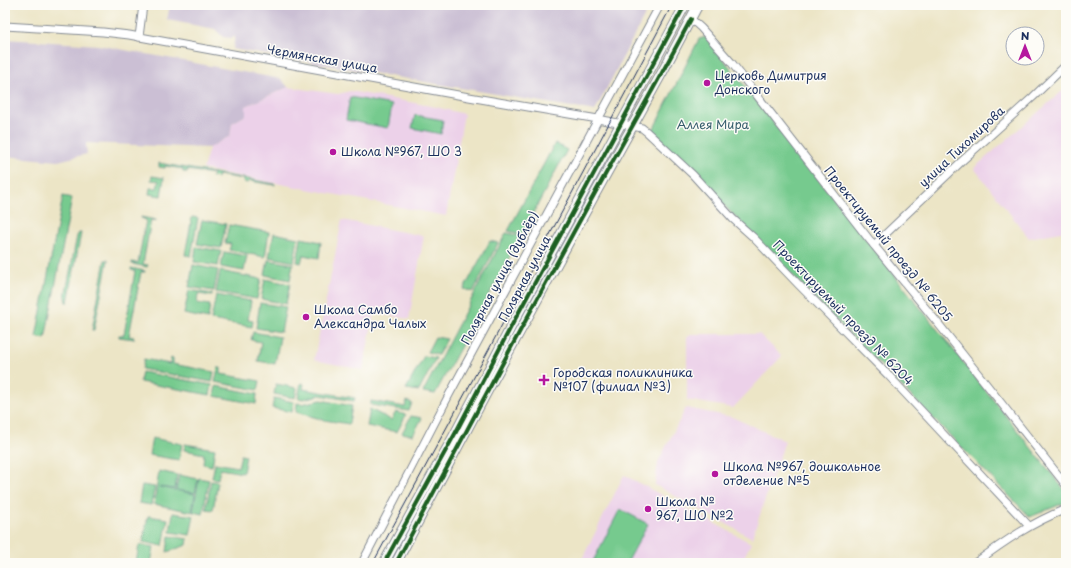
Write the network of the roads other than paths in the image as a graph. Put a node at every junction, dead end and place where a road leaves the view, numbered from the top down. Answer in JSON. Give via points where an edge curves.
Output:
{"nodes":[{"id":1,"x":143,"y":5,"type":"edge"},
{"id":2,"x":660,"y":5,"type":"edge"},
{"id":3,"x":685,"y":5,"type":"edge"},
{"id":4,"x":698,"y":5,"type":"edge"},
{"id":5,"x":691,"y":19,"type":"junction"},
{"id":6,"x":5,"y":26,"type":"edge"},
{"id":7,"x":138,"y":37,"type":"junction"},
{"id":8,"x":1066,"y":65,"type":"edge"},
{"id":9,"x":598,"y":119,"type":"junction"},
{"id":10,"x":621,"y":124,"type":"junction"},
{"id":11,"x":633,"y":126,"type":"junction"},
{"id":12,"x":874,"y":245,"type":"junction"},
{"id":13,"x":1066,"y":485,"type":"edge"},
{"id":14,"x":1066,"y":509,"type":"edge"},
{"id":15,"x":1029,"y":526,"type":"junction"},
{"id":16,"x":362,"y":563,"type":"edge"},
{"id":17,"x":384,"y":563,"type":"edge"},
{"id":18,"x":396,"y":563,"type":"edge"},
{"id":19,"x":975,"y":563,"type":"edge"}],
"edges":[{"from":1,"to":7,"type":"street"},
{"from":2,"to":9,"type":"street","name":"Полярная улица (дублёр)"},
{"from":3,"to":10,"type":"main road","name":"Полярная улица"},
{"from":4,"to":5,"type":"main road","name":"Полярная улица"},
{"from":5,"to":11,"type":"main road","name":"Полярная улица"},
{"from":5,"to":12,"type":"street","name":"Проектируемый проезд № 6205","via":[[730,62]]},
{"from":6,"to":7,"type":"street","name":"Чермянская улица","via":[[103,32]]},
{"from":7,"to":9,"type":"street","name":"Чермянская улица"},
{"from":8,"to":12,"type":"street","name":"улица Тихомирова"},
{"from":9,"to":10,"type":"street","name":"Чермянская улица"},
{"from":9,"to":16,"type":"street","name":"Полярная улица (дублёр)"},
{"from":10,"to":11,"type":"street","name":"Чермянская улица"},
{"from":10,"to":17,"type":"main road","name":"Полярная улица"},
{"from":11,"to":15,"type":"street","name":"Проектируемый проезд № 6204","via":[[647,132],[693,175],[733,219],[888,375]]},
{"from":11,"to":18,"type":"main road","name":"Полярная улица"},
{"from":12,"to":13,"type":"street","name":"Проектируемый проезд № 6205"},
{"from":14,"to":15,"type":"street"},
{"from":15,"to":19,"type":"street"}]}
